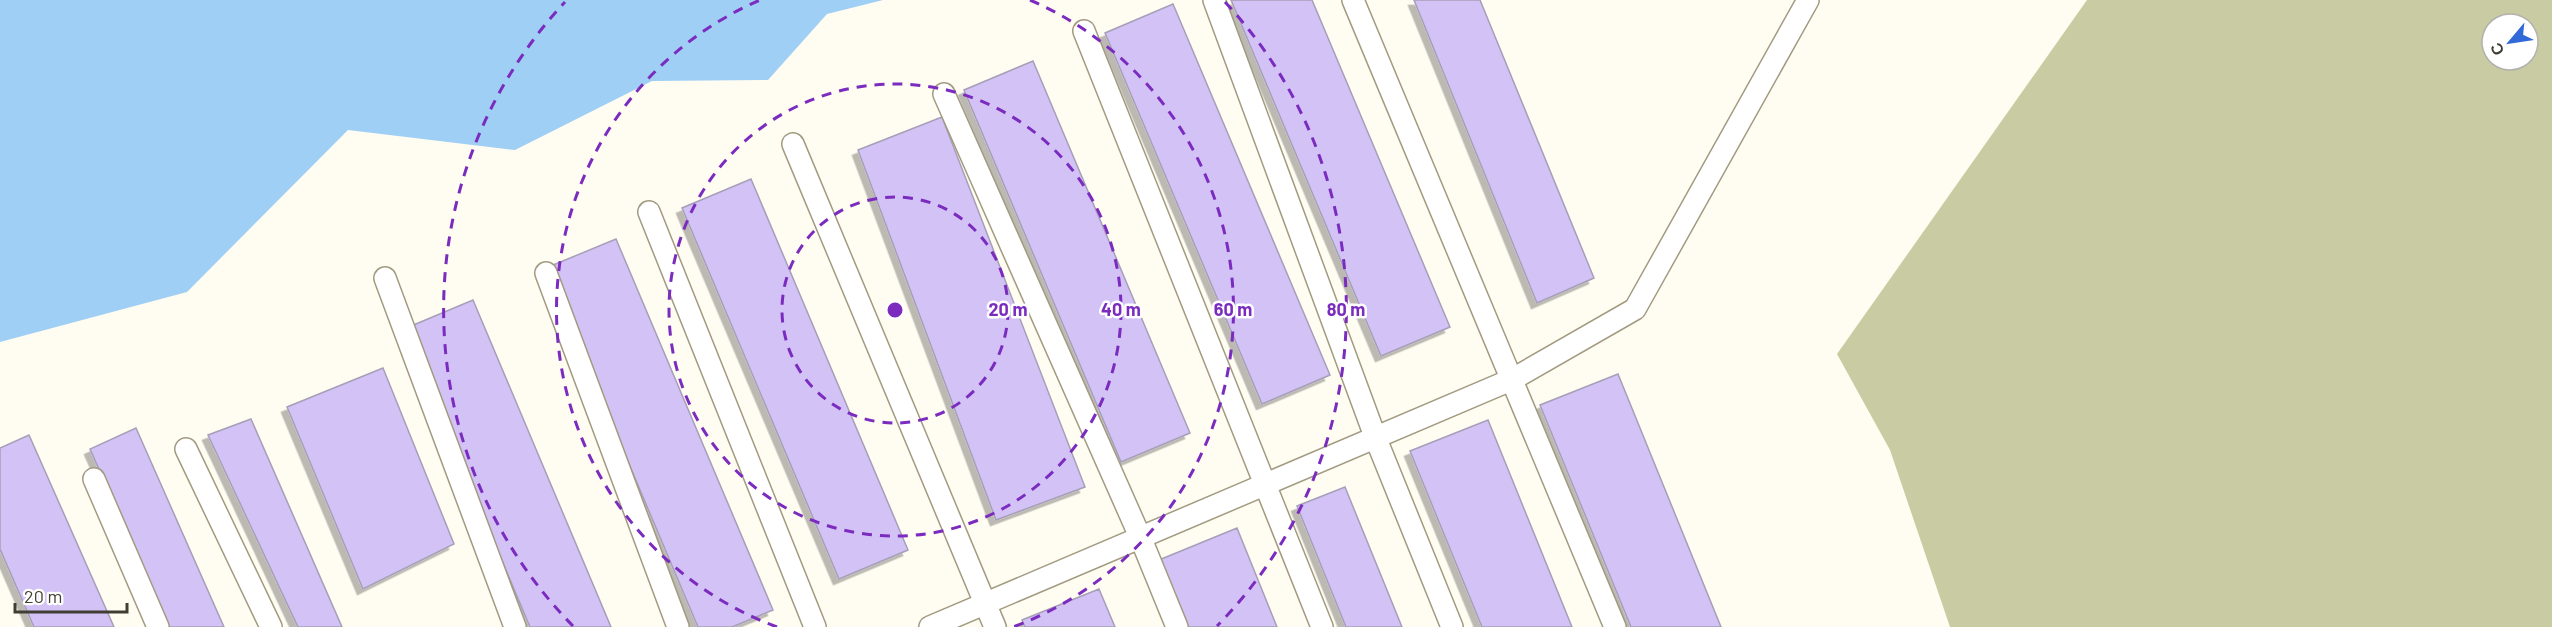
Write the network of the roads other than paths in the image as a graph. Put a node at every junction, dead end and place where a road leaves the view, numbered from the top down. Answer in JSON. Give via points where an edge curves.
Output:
{"nodes":[{"id":1,"x":1214,"y":0,"type":"edge"},
{"id":2,"x":1353,"y":0,"type":"edge"},
{"id":3,"x":1808,"y":0,"type":"edge"},
{"id":4,"x":1084,"y":31,"type":"dead end"},
{"id":5,"x":944,"y":94,"type":"dead end"},
{"id":6,"x":793,"y":144,"type":"dead end"},
{"id":7,"x":649,"y":212,"type":"dead end"},
{"id":8,"x":546,"y":273,"type":"dead end"},
{"id":9,"x":385,"y":278,"type":"dead end"},
{"id":10,"x":1513,"y":379,"type":"junction"},
{"id":11,"x":1376,"y":439,"type":"junction"},
{"id":12,"x":186,"y":449,"type":"dead end"},
{"id":13,"x":94,"y":479,"type":"dead end"},
{"id":14,"x":1265,"y":486,"type":"junction"},
{"id":15,"x":1141,"y":539,"type":"junction"},
{"id":16,"x":985,"y":603,"type":"junction"},
{"id":17,"x":158,"y":627,"type":"edge"},
{"id":18,"x":271,"y":627,"type":"edge"},
{"id":19,"x":515,"y":627,"type":"edge"},
{"id":20,"x":678,"y":627,"type":"edge"},
{"id":21,"x":815,"y":627,"type":"edge"},
{"id":22,"x":930,"y":627,"type":"edge"},
{"id":23,"x":995,"y":627,"type":"edge"},
{"id":24,"x":1177,"y":627,"type":"edge"},
{"id":25,"x":1322,"y":627,"type":"edge"},
{"id":26,"x":1452,"y":627,"type":"edge"},
{"id":27,"x":1615,"y":627,"type":"edge"}],
"edges":[{"from":1,"to":11,"type":"lane"},
{"from":2,"to":10,"type":"lane"},
{"from":3,"to":10,"type":"lane","via":[[1635,309]]},
{"from":4,"to":14,"type":"lane"},
{"from":5,"to":15,"type":"lane"},
{"from":6,"to":16,"type":"lane"},
{"from":7,"to":21,"type":"lane"},
{"from":8,"to":20,"type":"lane"},
{"from":9,"to":19,"type":"lane"},
{"from":10,"to":11,"type":"lane"},
{"from":10,"to":27,"type":"lane"},
{"from":11,"to":14,"type":"lane"},
{"from":11,"to":26,"type":"lane"},
{"from":12,"to":18,"type":"lane"},
{"from":13,"to":17,"type":"lane"},
{"from":14,"to":15,"type":"lane"},
{"from":14,"to":25,"type":"lane"},
{"from":15,"to":16,"type":"lane"},
{"from":15,"to":24,"type":"lane"},
{"from":16,"to":22,"type":"lane"},
{"from":16,"to":23,"type":"lane"}]}
